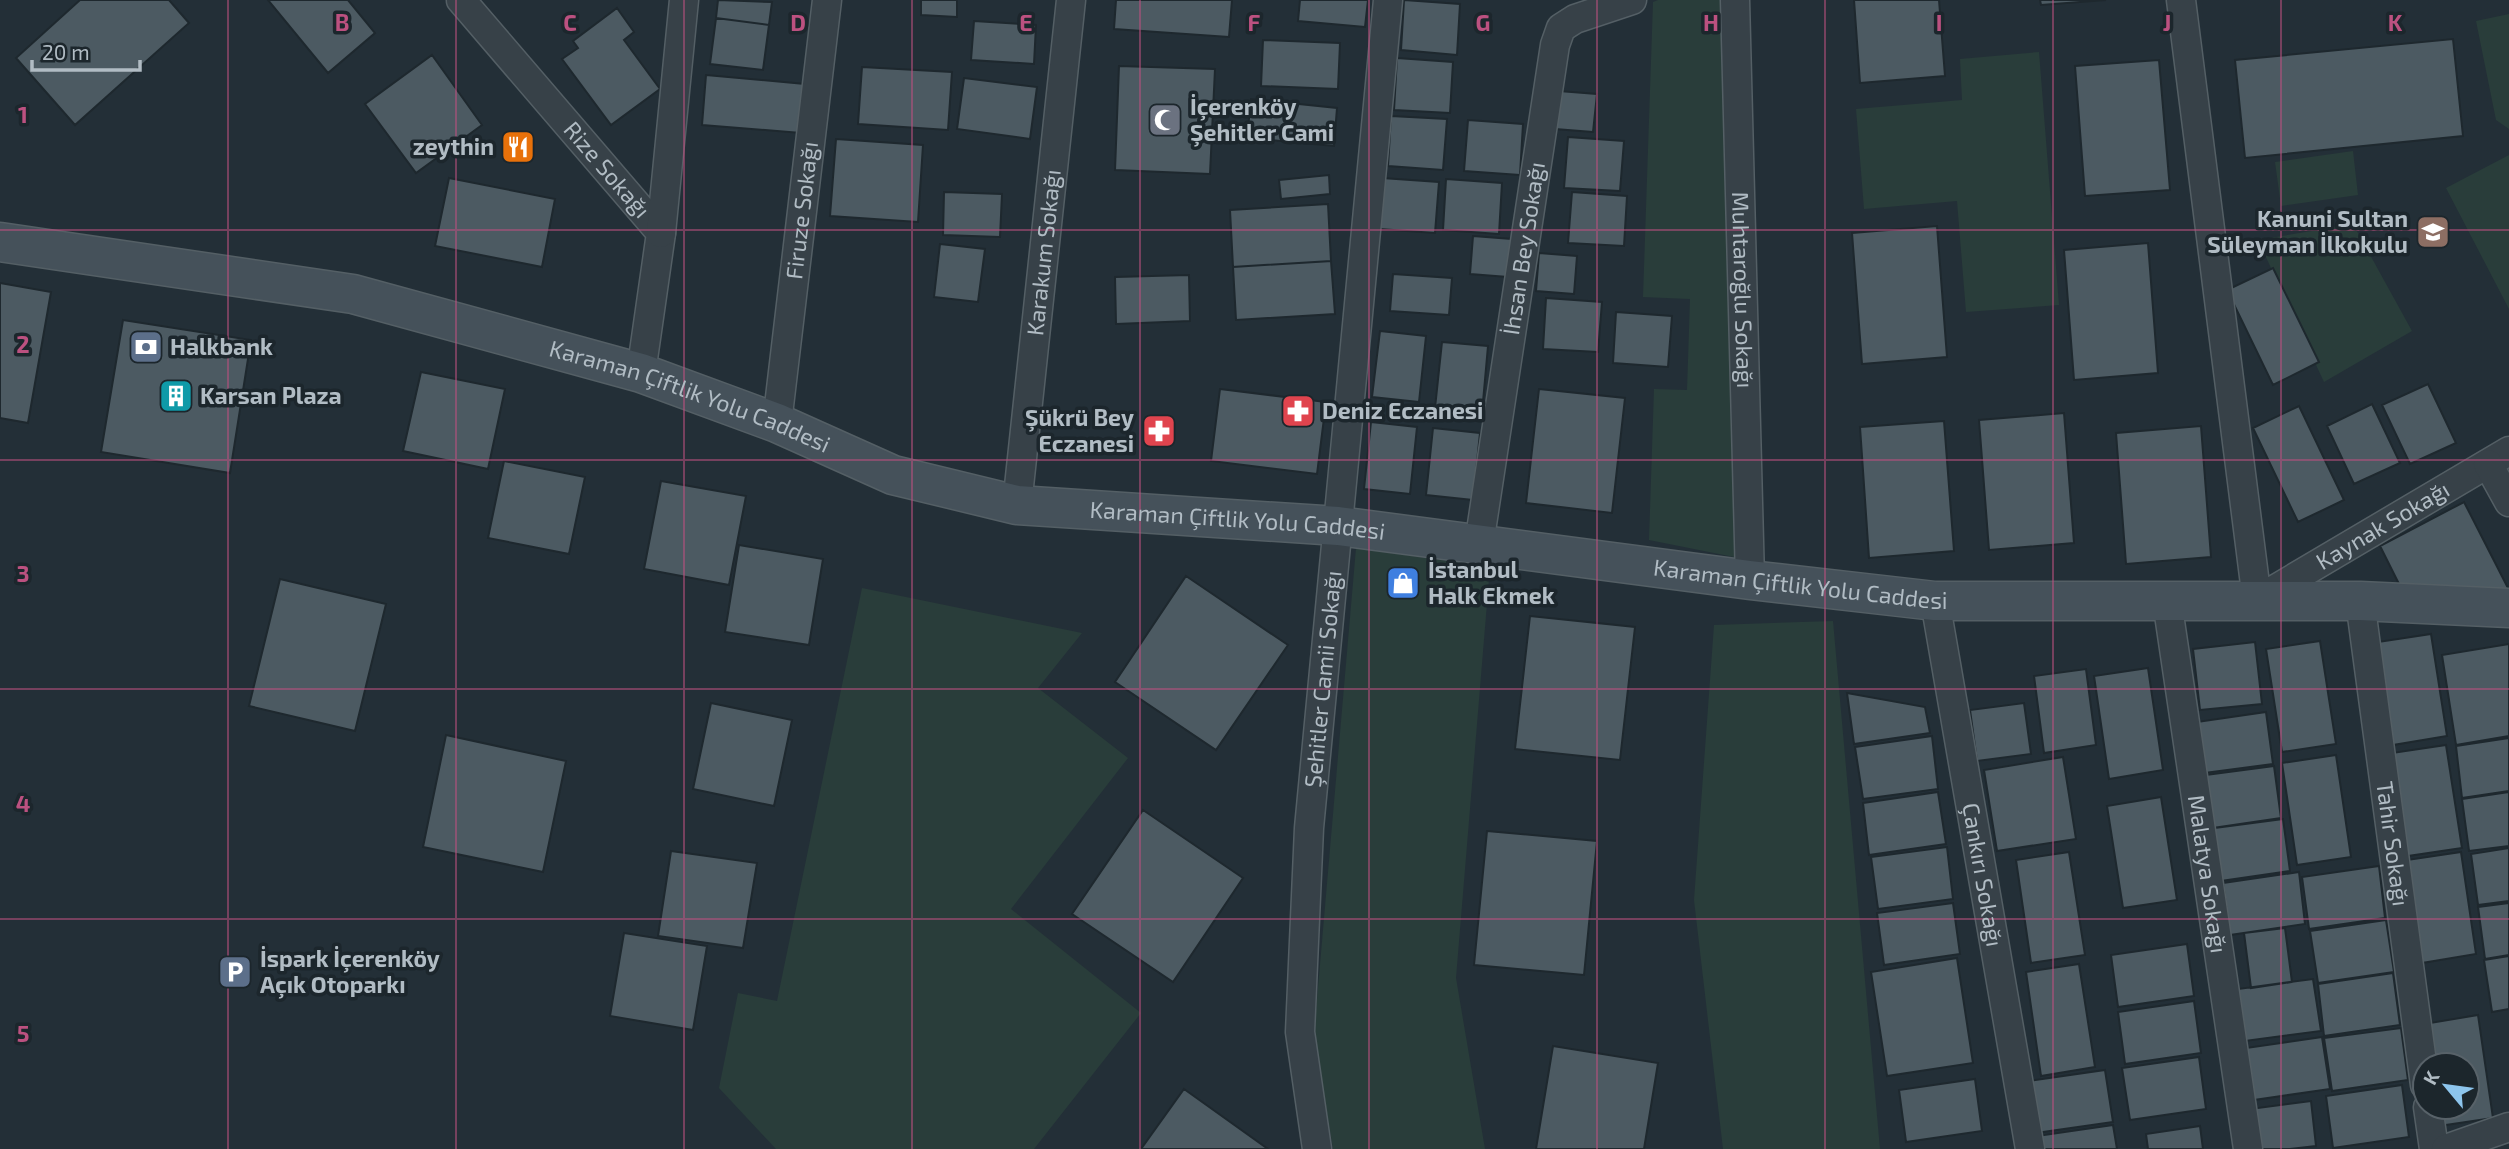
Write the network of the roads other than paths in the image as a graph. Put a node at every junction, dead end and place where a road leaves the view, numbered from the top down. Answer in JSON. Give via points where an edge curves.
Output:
{"nodes":[{"id":1,"x":461,"y":0,"type":"edge"},
{"id":2,"x":684,"y":0,"type":"edge"},
{"id":3,"x":827,"y":0,"type":"edge"},
{"id":4,"x":1071,"y":0,"type":"edge"},
{"id":5,"x":1388,"y":0,"type":"edge"},
{"id":6,"x":1632,"y":0,"type":"edge"},
{"id":7,"x":1735,"y":0,"type":"edge"},
{"id":8,"x":2181,"y":0,"type":"edge"},
{"id":9,"x":661,"y":233,"type":"junction"},
{"id":10,"x":0,"y":242,"type":"edge"},
{"id":11,"x":641,"y":373,"type":"junction"},
{"id":12,"x":777,"y":424,"type":"junction"},
{"id":13,"x":2498,"y":457,"type":"edge"},
{"id":14,"x":2509,"y":502,"type":"edge"},
{"id":15,"x":1017,"y":505,"type":"junction"},
{"id":16,"x":1338,"y":526,"type":"junction"},
{"id":17,"x":1479,"y":544,"type":"junction"},
{"id":18,"x":1750,"y":580,"type":"junction"},
{"id":19,"x":2257,"y":600,"type":"junction"},
{"id":20,"x":1935,"y":601,"type":"junction"},
{"id":21,"x":2167,"y":601,"type":"junction"},
{"id":22,"x":2360,"y":601,"type":"junction"},
{"id":23,"x":2509,"y":608,"type":"edge"},
{"id":24,"x":2420,"y":1051,"type":"edge"},
{"id":25,"x":2430,"y":1121,"type":"edge"},
{"id":26,"x":2509,"y":1128,"type":"edge"},
{"id":27,"x":1317,"y":1149,"type":"edge"},
{"id":28,"x":2030,"y":1149,"type":"edge"},
{"id":29,"x":2248,"y":1149,"type":"edge"},
{"id":30,"x":2434,"y":1149,"type":"edge"},
{"id":31,"x":2446,"y":1149,"type":"edge"}],
"edges":[{"from":1,"to":9,"type":"street","name":"Rize Sokağı"},
{"from":2,"to":9,"type":"street"},
{"from":3,"to":12,"type":"street","name":"Firuze Sokağı"},
{"from":4,"to":15,"type":"street","name":"Karakum Sokağı"},
{"from":5,"to":16,"type":"street","name":"Şehitler Camii Sokağı"},
{"from":6,"to":17,"type":"street","name":"İhsan Bey Sokağı","via":[[1575,19],[1561,28],[1555,45]]},
{"from":7,"to":18,"type":"street","name":"Muhtaroğlu Sokağı"},
{"from":8,"to":19,"type":"street"},
{"from":9,"to":11,"type":"street","name":"Rize Sokağı"},
{"from":10,"to":11,"type":"street","name":"Karaman Çiftlik Yolu Caddesi","via":[[353,294]]},
{"from":11,"to":12,"type":"street","name":"Karaman Çiftlik Yolu Caddesi"},
{"from":12,"to":15,"type":"street","name":"Karaman Çiftlik Yolu Caddesi","via":[[892,475]]},
{"from":13,"to":14,"type":"street"},
{"from":13,"to":19,"type":"street","name":"Kaynak Sokağı"},
{"from":15,"to":16,"type":"street","name":"Karaman Çiftlik Yolu Caddesi"},
{"from":16,"to":17,"type":"street","name":"Karaman Çiftlik Yolu Caddesi"},
{"from":16,"to":27,"type":"street","name":"Şehitler Camii Sokağı","via":[[1309,828],[1300,1032]]},
{"from":17,"to":18,"type":"street","name":"Karaman Çiftlik Yolu Caddesi"},
{"from":18,"to":20,"type":"street","name":"Karaman Çiftlik Yolu Caddesi"},
{"from":19,"to":21,"type":"street","name":"Karaman Çiftlik Yolu Caddesi"},
{"from":19,"to":22,"type":"street","name":"Karaman Çiftlik Yolu Caddesi"},
{"from":20,"to":21,"type":"street","name":"Karaman Çiftlik Yolu Caddesi"},
{"from":20,"to":28,"type":"street","name":"Çankırı Sokağı"},
{"from":21,"to":29,"type":"street","name":"Malatya Sokağı"},
{"from":22,"to":23,"type":"street","name":"Karaman Çiftlik Yolu Caddesi"},
{"from":22,"to":24,"type":"street","name":"Tahir Sokağı"},
{"from":25,"to":30,"type":"street"},
{"from":26,"to":31,"type":"street"}]}
